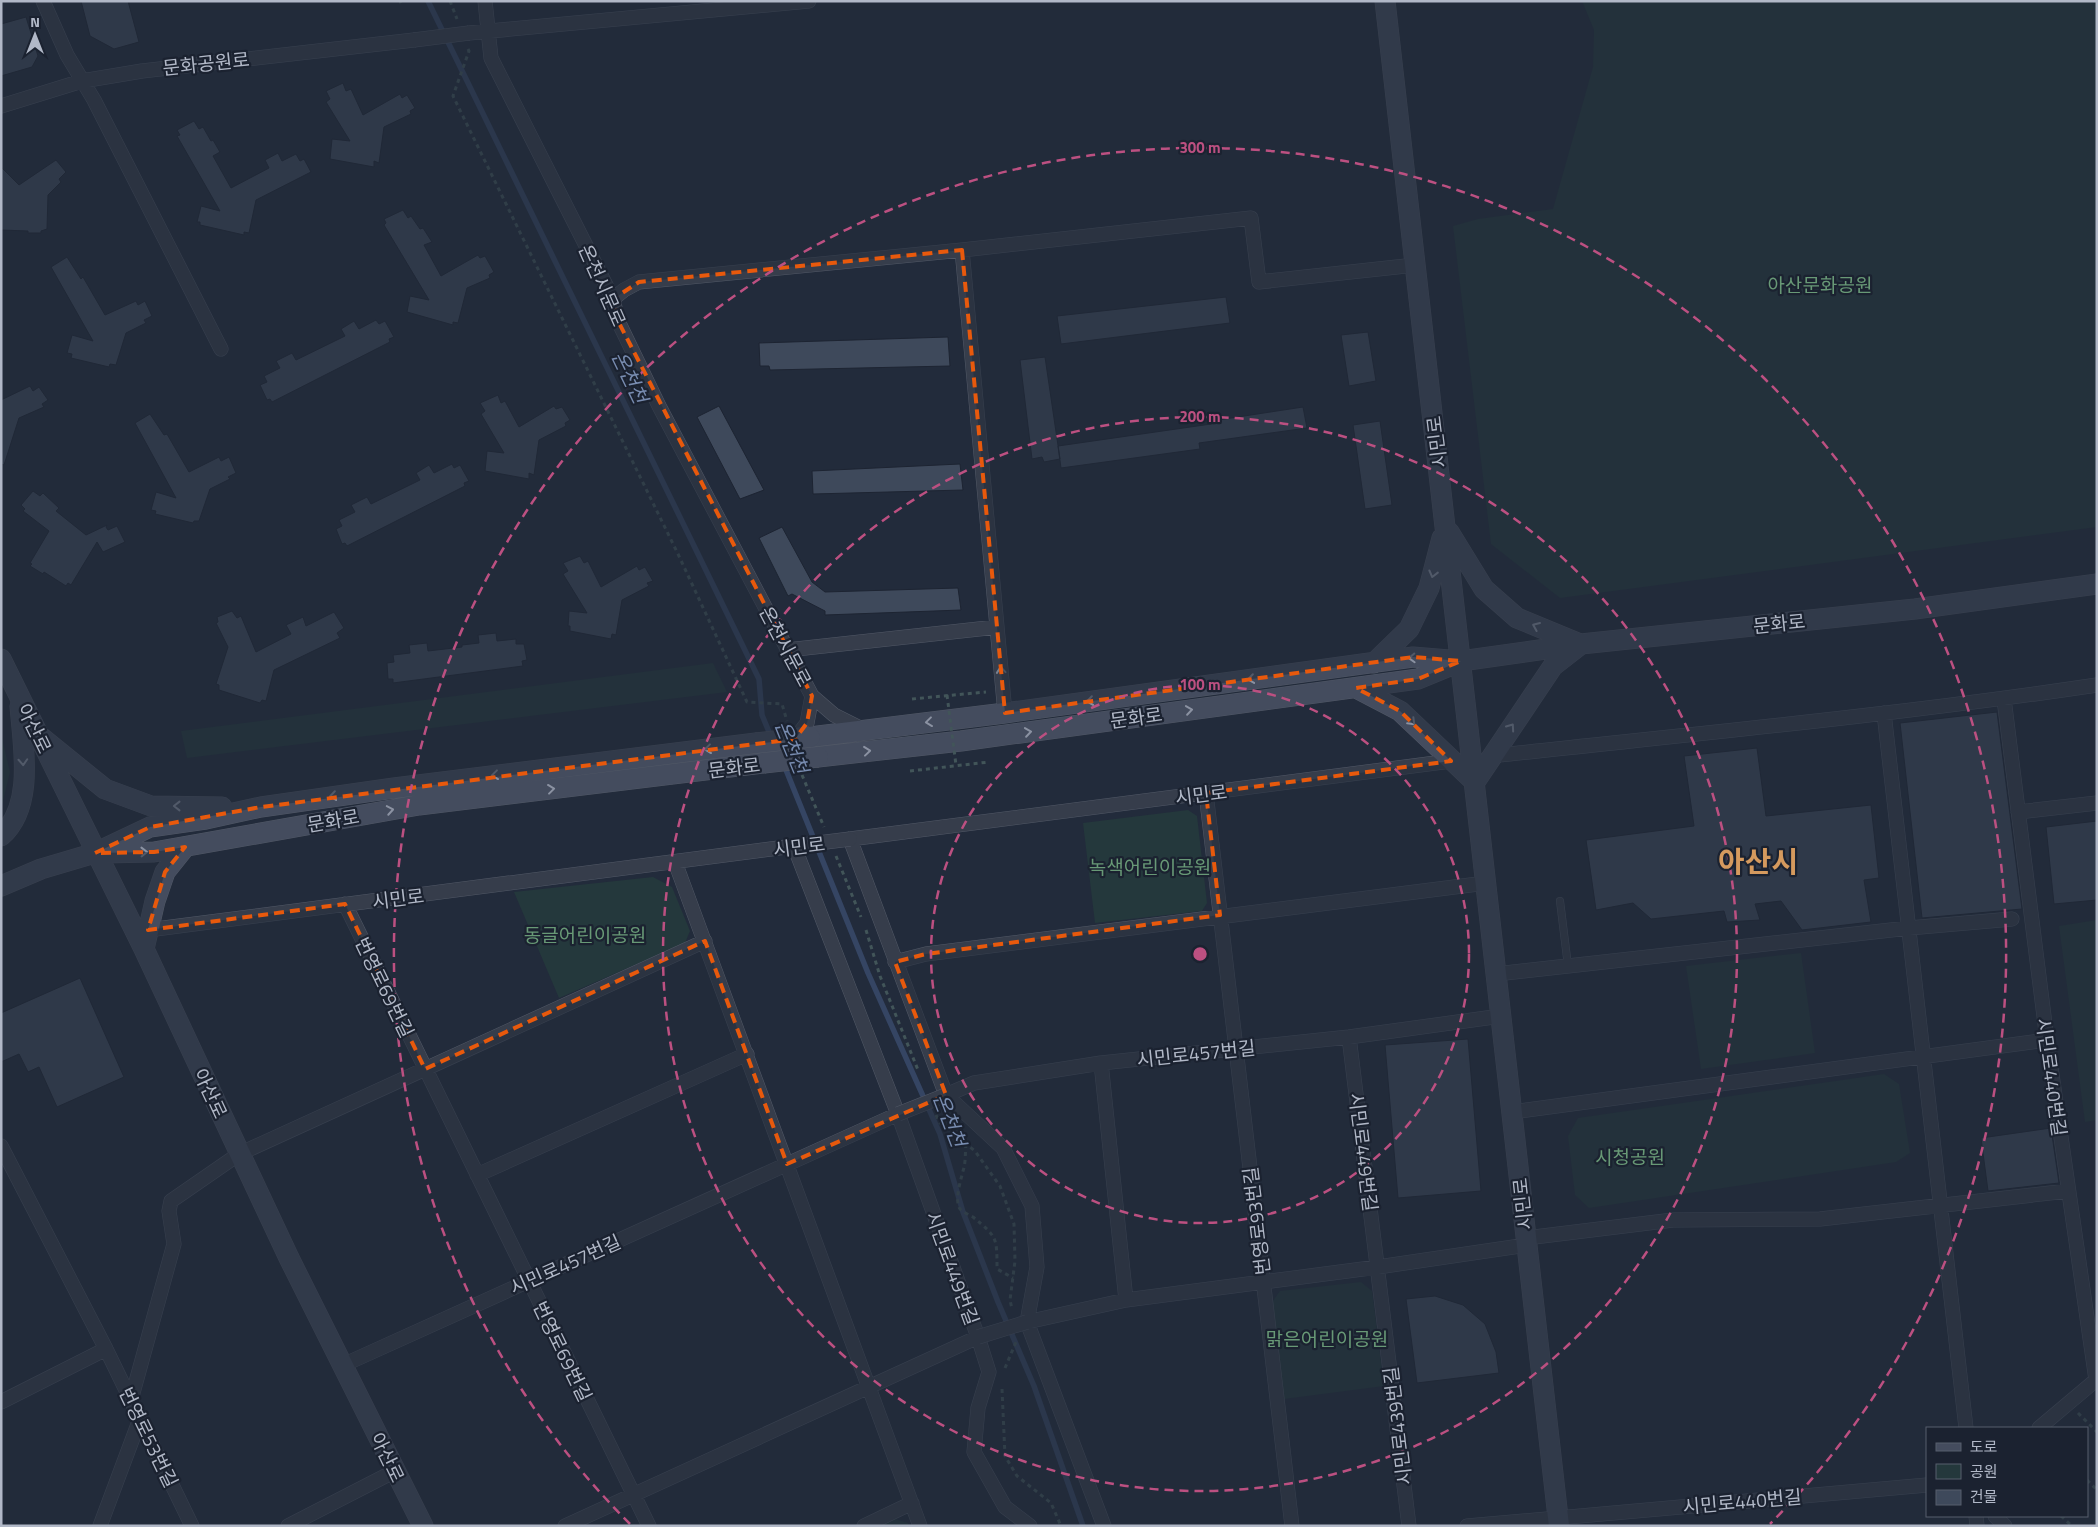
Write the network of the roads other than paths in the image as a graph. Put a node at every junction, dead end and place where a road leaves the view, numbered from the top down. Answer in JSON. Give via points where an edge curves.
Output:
{"nodes":[{"id":1,"x":43,"y":1,"type":"edge"},
{"id":2,"x":485,"y":1,"type":"edge"},
{"id":3,"x":809,"y":1,"type":"edge"},
{"id":4,"x":1385,"y":1,"type":"edge"},
{"id":5,"x":488,"y":31,"type":"junction"},
{"id":6,"x":82,"y":81,"type":"junction"},
{"id":7,"x":1,"y":106,"type":"edge"},
{"id":8,"x":962,"y":250,"type":"junction"},
{"id":9,"x":1415,"y":264,"type":"junction"},
{"id":10,"x":613,"y":299,"type":"junction"},
{"id":11,"x":221,"y":349,"type":"dead end"},
{"id":12,"x":1445,"y":526,"type":"junction"},
{"id":13,"x":2097,"y":584,"type":"edge"},
{"id":14,"x":997,"y":627,"type":"junction"},
{"id":15,"x":1582,"y":644,"type":"junction"},
{"id":16,"x":787,"y":650,"type":"junction"},
{"id":17,"x":1,"y":659,"type":"edge"},
{"id":18,"x":1461,"y":662,"type":"junction"},
{"id":19,"x":1374,"y":663,"type":"junction"},
{"id":20,"x":2097,"y":685,"type":"edge"},
{"id":21,"x":1356,"y":688,"type":"junction"},
{"id":22,"x":20,"y":696,"type":"junction"},
{"id":23,"x":812,"y":696,"type":"junction"},
{"id":24,"x":2004,"y":699,"type":"junction"},
{"id":25,"x":1005,"y":713,"type":"junction"},
{"id":26,"x":1884,"y":713,"type":"junction"},
{"id":27,"x":864,"y":730,"type":"junction"},
{"id":28,"x":804,"y":733,"type":"junction"},
{"id":29,"x":38,"y":734,"type":"junction"},
{"id":30,"x":1491,"y":756,"type":"junction"},
{"id":31,"x":1451,"y":761,"type":"junction"},
{"id":32,"x":1474,"y":782,"type":"junction"},
{"id":33,"x":1206,"y":793,"type":"junction"},
{"id":34,"x":2097,"y":803,"type":"edge"},
{"id":35,"x":261,"y":807,"type":"junction"},
{"id":36,"x":2018,"y":812,"type":"junction"},
{"id":37,"x":1,"y":836,"type":"edge"},
{"id":38,"x":850,"y":839,"type":"junction"},
{"id":39,"x":184,"y":846,"type":"junction"},
{"id":40,"x":794,"y":846,"type":"junction"},
{"id":41,"x":95,"y":853,"type":"junction"},
{"id":42,"x":675,"y":862,"type":"junction"},
{"id":43,"x":1486,"y":883,"type":"junction"},
{"id":44,"x":1,"y":886,"type":"edge"},
{"id":45,"x":1560,"y":901,"type":"dead end"},
{"id":46,"x":345,"y":904,"type":"junction"},
{"id":47,"x":1220,"y":915,"type":"junction"},
{"id":48,"x":2012,"y":919,"type":"dead end"},
{"id":49,"x":1909,"y":928,"type":"junction"},
{"id":50,"x":146,"y":939,"type":"junction"},
{"id":51,"x":705,"y":941,"type":"junction"},
{"id":52,"x":895,"y":962,"type":"junction"},
{"id":53,"x":1568,"y":966,"type":"junction"},
{"id":54,"x":1496,"y":974,"type":"junction"},
{"id":55,"x":1501,"y":1016,"type":"junction"},
{"id":56,"x":1349,"y":1037,"type":"junction"},
{"id":57,"x":2047,"y":1040,"type":"junction"},
{"id":58,"x":1236,"y":1050,"type":"junction"},
{"id":59,"x":747,"y":1054,"type":"junction"},
{"id":60,"x":1924,"y":1056,"type":"junction"},
{"id":61,"x":1101,"y":1063,"type":"junction"},
{"id":62,"x":425,"y":1069,"type":"junction"},
{"id":63,"x":946,"y":1095,"type":"junction"},
{"id":64,"x":1512,"y":1112,"type":"junction"},
{"id":65,"x":898,"y":1114,"type":"junction"},
{"id":66,"x":1,"y":1146,"type":"edge"},
{"id":67,"x":239,"y":1154,"type":"junction"},
{"id":68,"x":787,"y":1164,"type":"junction"},
{"id":69,"x":477,"y":1175,"type":"junction"},
{"id":70,"x":2068,"y":1191,"type":"junction"},
{"id":71,"x":1940,"y":1205,"type":"junction"},
{"id":72,"x":1527,"y":1241,"type":"junction"},
{"id":73,"x":1378,"y":1267,"type":"junction"},
{"id":74,"x":529,"y":1281,"type":"junction"},
{"id":75,"x":1264,"y":1281,"type":"junction"},
{"id":76,"x":1126,"y":1300,"type":"junction"},
{"id":77,"x":1027,"y":1322,"type":"junction"},
{"id":78,"x":978,"y":1337,"type":"junction"},
{"id":79,"x":106,"y":1349,"type":"junction"},
{"id":80,"x":343,"y":1365,"type":"junction"},
{"id":81,"x":869,"y":1387,"type":"junction"},
{"id":82,"x":131,"y":1400,"type":"junction"},
{"id":83,"x":1,"y":1402,"type":"edge"},
{"id":84,"x":140,"y":1419,"type":"junction"},
{"id":85,"x":1966,"y":1427,"type":"edge"},
{"id":86,"x":2041,"y":1427,"type":"edge"},
{"id":87,"x":395,"y":1471,"type":"junction"},
{"id":88,"x":1926,"y":1485,"type":"edge"},
{"id":89,"x":634,"y":1495,"type":"junction"},
{"id":90,"x":912,"y":1503,"type":"junction"},
{"id":91,"x":1996,"y":1517,"type":"edge"},
{"id":92,"x":1558,"y":1522,"type":"edge"},
{"id":93,"x":100,"y":1526,"type":"edge"},
{"id":94,"x":192,"y":1526,"type":"edge"},
{"id":95,"x":288,"y":1526,"type":"edge"},
{"id":96,"x":423,"y":1526,"type":"edge"},
{"id":97,"x":565,"y":1526,"type":"edge"},
{"id":98,"x":649,"y":1526,"type":"edge"},
{"id":99,"x":864,"y":1526,"type":"edge"},
{"id":100,"x":920,"y":1526,"type":"edge"},
{"id":101,"x":1030,"y":1526,"type":"edge"},
{"id":102,"x":1104,"y":1526,"type":"edge"},
{"id":103,"x":1292,"y":1526,"type":"edge"},
{"id":104,"x":1409,"y":1526,"type":"edge"},
{"id":105,"x":1466,"y":1526,"type":"edge"},
{"id":106,"x":2005,"y":1526,"type":"edge"}],
"edges":[{"from":1,"to":6,"type":"street"},
{"from":2,"to":5,"type":"street","name":"온천시문로"},
{"from":3,"to":5,"type":"street"},
{"from":4,"to":9,"type":"main road","name":"시민로"},
{"from":5,"to":6,"type":"street","name":"문화공원로","bridge":true,"via":[[142,70]]},
{"from":5,"to":10,"type":"street","name":"온천시문로","via":[[491,58]]},
{"from":6,"to":7,"type":"street","name":"문화공원로"},
{"from":6,"to":11,"type":"street"},
{"from":8,"to":9,"type":"street","via":[[1251,218],[1259,282]]},
{"from":8,"to":10,"type":"street","via":[[640,282]]},
{"from":8,"to":14,"type":"street"},
{"from":9,"to":12,"type":"main road","name":"시민로"},
{"from":10,"to":16,"type":"street","name":"온천시문로","via":[[618,321],[659,406]]},
{"from":15,"to":12,"type":"main road","one_way":true,"via":[[1517,618],[1484,589]]},
{"from":12,"to":18,"type":"main road","name":"시민로"},
{"from":12,"to":19,"type":"main road","one_way":true,"via":[[1430,588],[1409,629]]},
{"from":13,"to":15,"type":"main road","name":"문화로","via":[[1915,609]]},
{"from":14,"to":16,"type":"street"},
{"from":25,"to":14,"type":"street","one_way":true},
{"from":15,"to":18,"type":"main road","name":"문화로"},
{"from":30,"to":15,"type":"main road","one_way":true,"via":[[1553,666]]},
{"from":16,"to":23,"type":"street","name":"온천시문로"},
{"from":17,"to":22,"type":"main road","name":"아산로"},
{"from":18,"to":19,"type":"main road","name":"문화로","one_way":true,"via":[[1413,657]]},
{"from":18,"to":21,"type":"main road","name":"문화로","via":[[1418,679]]},
{"from":18,"to":32,"type":"main road","name":"시민로"},
{"from":19,"to":25,"type":"main road","name":"문화로","one_way":true},
{"from":20,"to":24,"type":"street"},
{"from":21,"to":31,"type":"main road","one_way":true,"via":[[1400,711]]},
{"from":39,"to":21,"type":"main road","name":"문화로","one_way":true,"bridge":true,"via":[[419,805],[961,741]]},
{"from":22,"to":29,"type":"main road","name":"아산로"},
{"from":22,"to":37,"type":"main road","one_way":true,"via":[[24,774],[21,803],[9,830]]},
{"from":23,"to":27,"type":"street","via":[[834,715]]},
{"from":23,"to":28,"type":"street"},
{"from":24,"to":26,"type":"street"},
{"from":24,"to":36,"type":"street","name":"시민로440번길"},
{"from":25,"to":27,"type":"main road","name":"문화로","one_way":true},
{"from":26,"to":30,"type":"street"},
{"from":26,"to":49,"type":"street"},
{"from":27,"to":28,"type":"main road","name":"문화로"},
{"from":28,"to":35,"type":"main road","name":"문화로","one_way":true,"bridge":true,"via":[[756,743]]},
{"from":35,"to":29,"type":"main road","one_way":true,"via":[[151,806],[105,789]]},
{"from":29,"to":41,"type":"main road","name":"아산로"},
{"from":30,"to":32,"type":"main road"},
{"from":31,"to":32,"type":"main road"},
{"from":31,"to":33,"type":"street","name":"시민로"},
{"from":32,"to":43,"type":"main road","name":"시민로"},
{"from":33,"to":38,"type":"street","name":"시민로"},
{"from":33,"to":47,"type":"street","name":"번영로93번길"},
{"from":34,"to":36,"type":"street"},
{"from":35,"to":41,"type":"main road","name":"문화로","via":[[150,827]]},
{"from":36,"to":57,"type":"street","name":"시민로440번길"},
{"from":38,"to":40,"type":"street","name":"시민로","bridge":true},
{"from":38,"to":52,"type":"street"},
{"from":41,"to":39,"type":"main road","name":"문화로","one_way":true,"via":[[154,852]]},
{"from":39,"to":50,"type":"main road","via":[[165,872]]},
{"from":40,"to":42,"type":"street","name":"시민로"},
{"from":40,"to":65,"type":"street"},
{"from":41,"to":44,"type":"main road","name":"문화로","via":[[41,869]]},
{"from":41,"to":50,"type":"main road","name":"아산로"},
{"from":42,"to":46,"type":"street","name":"시민로"},
{"from":42,"to":51,"type":"street"},
{"from":43,"to":47,"type":"street"},
{"from":43,"to":54,"type":"main road","name":"시민로"},
{"from":45,"to":53,"type":"lane"},
{"from":46,"to":50,"type":"street","name":"시민로"},
{"from":46,"to":62,"type":"street","name":"번영로69번길"},
{"from":47,"to":52,"type":"street","via":[[926,954]]},
{"from":47,"to":58,"type":"street","name":"번영로93번길"},
{"from":48,"to":49,"type":"street"},
{"from":49,"to":53,"type":"street"},
{"from":49,"to":60,"type":"street"},
{"from":50,"to":67,"type":"main road","name":"아산로"},
{"from":51,"to":59,"type":"street"},
{"from":51,"to":62,"type":"street"},
{"from":52,"to":63,"type":"street"},
{"from":53,"to":54,"type":"street"},
{"from":54,"to":55,"type":"main road","name":"시민로"},
{"from":55,"to":56,"type":"street","name":"시민로457번길"},
{"from":55,"to":64,"type":"main road","name":"시민로"},
{"from":56,"to":58,"type":"street","name":"시민로457번길"},
{"from":56,"to":73,"type":"street","name":"시민로449번길"},
{"from":57,"to":60,"type":"street"},
{"from":57,"to":70,"type":"street","name":"시민로440번길"},
{"from":58,"to":61,"type":"street","name":"시민로457번길"},
{"from":58,"to":75,"type":"street","name":"번영로93번길"},
{"from":59,"to":68,"type":"street"},
{"from":59,"to":69,"type":"street"},
{"from":60,"to":64,"type":"street"},
{"from":60,"to":71,"type":"street"},
{"from":61,"to":63,"type":"street","name":"시민로457번길","via":[[974,1083]]},
{"from":61,"to":76,"type":"street"},
{"from":62,"to":67,"type":"street"},
{"from":62,"to":69,"type":"street","name":"번영로69번길"},
{"from":63,"to":65,"type":"street","name":"시민로457번길","bridge":true},
{"from":63,"to":77,"type":"street","via":[[1003,1148],[1032,1206],[1037,1267]]},
{"from":64,"to":72,"type":"main road","name":"시민로"},
{"from":65,"to":68,"type":"street","name":"시민로457번길"},
{"from":65,"to":78,"type":"street","name":"시민로449번길"},
{"from":66,"to":79,"type":"street","name":"번영로53번길"},
{"from":67,"to":80,"type":"main road","name":"아산로"},
{"from":67,"to":82,"type":"street","via":[[171,1202],[169,1211],[174,1244]]},
{"from":68,"to":74,"type":"street","name":"시민로457번길"},
{"from":68,"to":81,"type":"street"},
{"from":69,"to":74,"type":"street","name":"번영로69번길"},
{"from":70,"to":71,"type":"street"},
{"from":70,"to":86,"type":"street","name":"시민로440번길","via":[[2096,1380]]},
{"from":71,"to":72,"type":"street","via":[[1820,1219],[1672,1220]]},
{"from":71,"to":85,"type":"street"},
{"from":72,"to":73,"type":"street"},
{"from":72,"to":92,"type":"main road","name":"시민로"},
{"from":73,"to":75,"type":"street"},
{"from":73,"to":104,"type":"street","name":"시민로439번길"},
{"from":74,"to":80,"type":"street","name":"시민로457번길"},
{"from":74,"to":89,"type":"street","name":"번영로69번길"},
{"from":75,"to":76,"type":"street"},
{"from":75,"to":103,"type":"street","name":"번영로93번길"},
{"from":76,"to":77,"type":"street"},
{"from":77,"to":78,"type":"street","bridge":true},
{"from":77,"to":102,"type":"street"},
{"from":78,"to":81,"type":"street","name":"시민로449번길"},
{"from":78,"to":101,"type":"street","via":[[989,1372],[978,1408],[974,1452],[1005,1507]]},
{"from":79,"to":82,"type":"street","name":"번영로53번길"},
{"from":79,"to":83,"type":"street"},
{"from":80,"to":87,"type":"main road","name":"아산로"},
{"from":81,"to":89,"type":"street","name":"시민로449번길"},
{"from":81,"to":90,"type":"street"},
{"from":82,"to":84,"type":"street","name":"번영로53번길"},
{"from":84,"to":93,"type":"street"},
{"from":84,"to":94,"type":"street","name":"번영로53번길"},
{"from":87,"to":95,"type":"street"},
{"from":87,"to":96,"type":"main road","name":"아산로"},
{"from":88,"to":92,"type":"street","name":"시민로440번길"},
{"from":89,"to":97,"type":"street","name":"시민로449번길"},
{"from":89,"to":98,"type":"street","name":"번영로69번길"},
{"from":90,"to":99,"type":"street"},
{"from":90,"to":100,"type":"street"},
{"from":91,"to":106,"type":"street"},
{"from":92,"to":105,"type":"street"}]}
